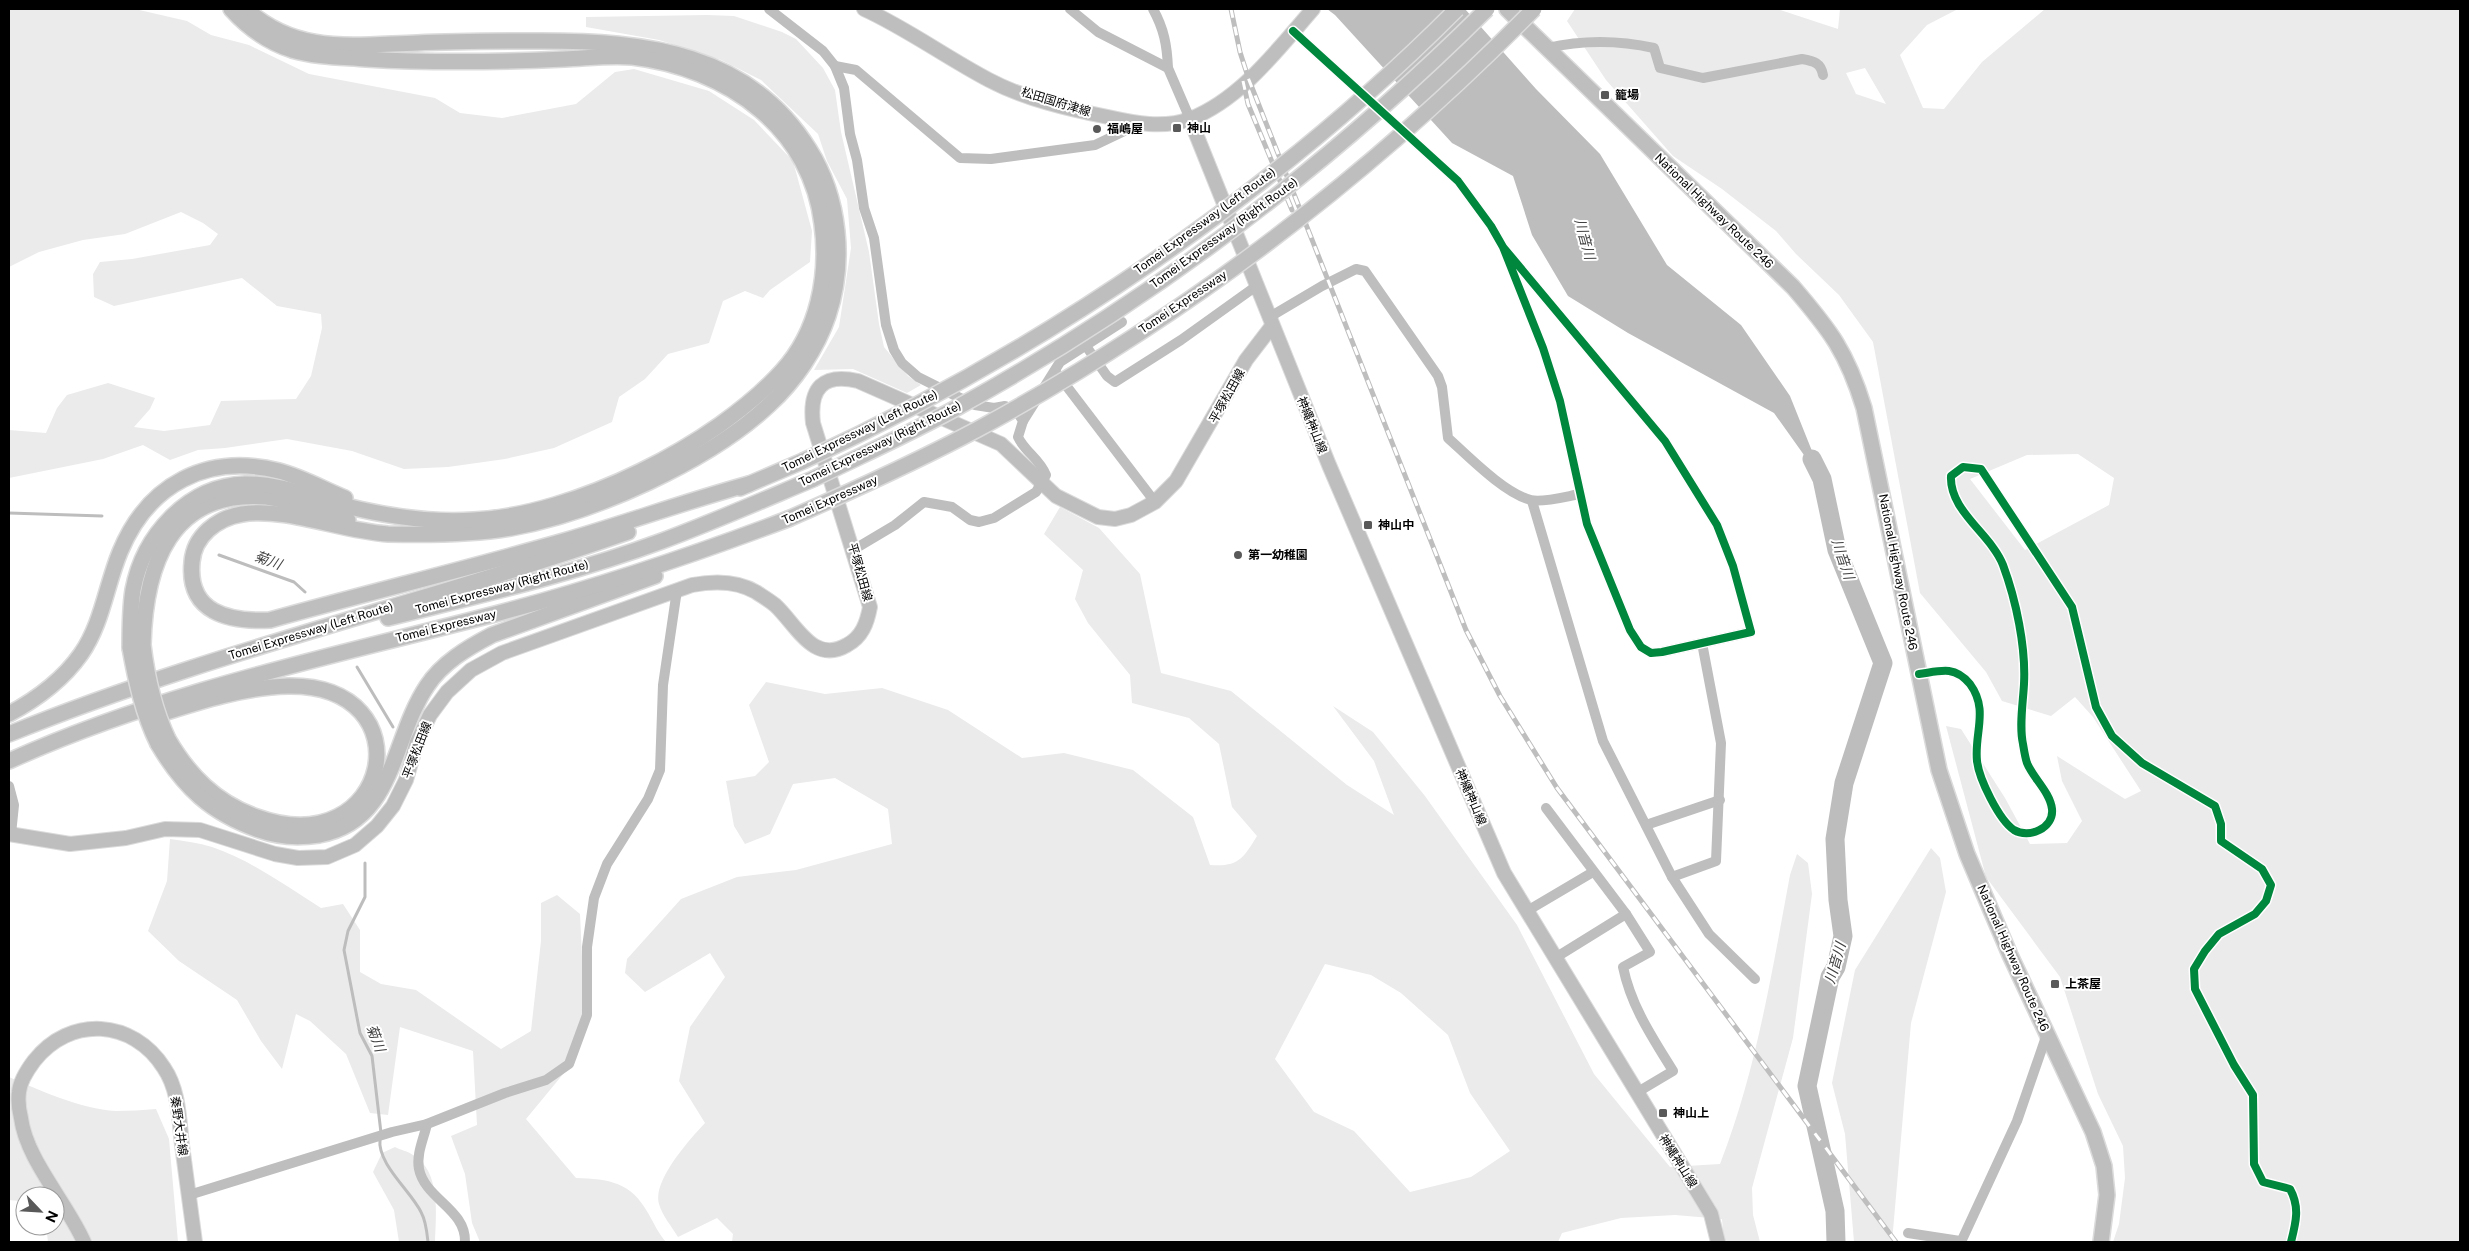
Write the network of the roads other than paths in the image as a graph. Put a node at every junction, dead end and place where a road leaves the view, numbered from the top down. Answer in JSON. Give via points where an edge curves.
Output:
{"nodes":[{"id":1,"x":231,"y":9,"type":"edge"},
{"id":2,"x":246,"y":9,"type":"edge"},
{"id":3,"x":769,"y":9,"type":"edge"},
{"id":4,"x":864,"y":9,"type":"edge"},
{"id":5,"x":1070,"y":9,"type":"edge"},
{"id":6,"x":1153,"y":9,"type":"edge"},
{"id":7,"x":1313,"y":9,"type":"edge"},
{"id":8,"x":1457,"y":9,"type":"edge"},
{"id":9,"x":1487,"y":9,"type":"edge"},
{"id":10,"x":1507,"y":9,"type":"edge"},
{"id":11,"x":1534,"y":9,"type":"edge"},
{"id":12,"x":1296,"y":28,"type":"junction"},
{"id":13,"x":1546,"y":48,"type":"junction"},
{"id":14,"x":835,"y":66,"type":"junction"},
{"id":15,"x":1168,"y":68,"type":"junction"},
{"id":16,"x":1823,"y":75,"type":"dead end"},
{"id":17,"x":1190,"y":119,"type":"junction"},
{"id":18,"x":1139,"y":124,"type":"junction"},
{"id":19,"x":1503,"y":247,"type":"junction"},
{"id":20,"x":1255,"y":287,"type":"junction"},
{"id":21,"x":1122,"y":322,"type":"dead end"},
{"id":22,"x":1270,"y":322,"type":"junction"},
{"id":23,"x":1086,"y":346,"type":"junction"},
{"id":24,"x":1055,"y":371,"type":"junction"},
{"id":25,"x":1023,"y":421,"type":"junction"},
{"id":26,"x":749,"y":484,"type":"junction"},
{"id":27,"x":1041,"y":484,"type":"junction"},
{"id":28,"x":1580,"y":494,"type":"junction"},
{"id":29,"x":1532,"y":501,"type":"junction"},
{"id":30,"x":1155,"y":502,"type":"junction"},
{"id":31,"x":396,"y":516,"type":"junction"},
{"id":32,"x":425,"y":534,"type":"junction"},
{"id":33,"x":741,"y":537,"type":"junction"},
{"id":34,"x":853,"y":550,"type":"junction"},
{"id":35,"x":677,"y":590,"type":"junction"},
{"id":36,"x":1702,"y":643,"type":"junction"},
{"id":37,"x":137,"y":647,"type":"junction"},
{"id":38,"x":1918,"y":674,"type":"junction"},
{"id":39,"x":168,"y":675,"type":"junction"},
{"id":40,"x":9,"y":714,"type":"edge"},
{"id":41,"x":9,"y":734,"type":"edge"},
{"id":42,"x":163,"y":741,"type":"junction"},
{"id":43,"x":11,"y":760,"type":"edge"},
{"id":44,"x":9,"y":786,"type":"edge"},
{"id":45,"x":1720,"y":800,"type":"junction"},
{"id":46,"x":1546,"y":808,"type":"dead end"},
{"id":47,"x":1646,"y":825,"type":"junction"},
{"id":48,"x":10,"y":834,"type":"edge"},
{"id":49,"x":1593,"y":872,"type":"junction"},
{"id":50,"x":1672,"y":877,"type":"junction"},
{"id":51,"x":1527,"y":911,"type":"junction"},
{"id":52,"x":1626,"y":914,"type":"junction"},
{"id":53,"x":1555,"y":958,"type":"junction"},
{"id":54,"x":1756,"y":980,"type":"dead end"},
{"id":55,"x":2048,"y":1034,"type":"junction"},
{"id":56,"x":1636,"y":1093,"type":"junction"},
{"id":57,"x":427,"y":1124,"type":"junction"},
{"id":58,"x":189,"y":1195,"type":"junction"},
{"id":59,"x":1908,"y":1233,"type":"dead end"},
{"id":60,"x":84,"y":1242,"type":"edge"},
{"id":61,"x":195,"y":1242,"type":"edge"},
{"id":62,"x":465,"y":1242,"type":"edge"},
{"id":63,"x":1718,"y":1242,"type":"edge"},
{"id":64,"x":1960,"y":1242,"type":"edge"},
{"id":65,"x":2100,"y":1242,"type":"edge"},
{"id":66,"x":2291,"y":1242,"type":"edge"}],
"edges":[{"from":1,"to":31,"type":"highway","via":[[241,21],[268,39],[293,50],[322,56],[405,61],[614,56],[680,67],[730,89],[774,121],[791,142],[817,192],[825,249],[822,283],[812,322],[790,362],[760,395],[728,421],[651,465],[546,507],[479,520]]},
{"from":2,"to":32,"type":"highway","via":[[273,30],[297,40],[323,45],[372,47],[480,40],[585,41],[671,51],[736,78],[782,114],[816,160],[828,189],[836,218],[838,249],[832,303],[824,327],[801,368],[770,404],[703,452],[596,503],[514,527]]},
{"from":3,"to":14,"type":"street","via":[[812,40]]},
{"from":4,"to":18,"type":"main road","name":"松田国府津線","via":[[991,81],[1068,109]]},
{"from":5,"to":15,"type":"street","via":[[1098,32]]},
{"from":6,"to":15,"type":"street","via":[[1166,40]]},
{"from":7,"to":12,"type":"main road","name":"松田国府津線"},
{"from":8,"to":26,"type":"highway","name":"Tomei Expressway (Left Route)","bridge":true,"via":[[1327,127],[1250,190],[1168,250],[1004,356],[882,423]]},
{"from":9,"to":39,"type":"highway","name":"Tomei Expressway (Right Route)","bridge":true,"via":[[1344,142],[1263,207],[1180,268],[1012,376],[932,420],[813,479],[662,541],[578,568]]},
{"from":10,"to":13,"type":"highway","name":"National Highway Route 246"},
{"from":11,"to":33,"type":"highway","name":"Tomei Expressway","bridge":true,"via":[[1436,105],[1364,168],[1198,293],[980,428],[913,462]]},
{"from":12,"to":17,"type":"main road","name":"松田国府津線","via":[[1249,80],[1225,99]]},
{"from":12,"to":19,"type":"street","via":[[1458,181]]},
{"from":13,"to":16,"type":"street","via":[[1574,42],[1640,45],[1654,48],[1660,68],[1703,78],[1802,59],[1817,63]]},
{"from":13,"to":38,"type":"highway","name":"National Highway Route 246","via":[[1793,287],[1826,325],[1841,349],[1854,374],[1864,408]]},
{"from":14,"to":18,"type":"street","via":[[856,70],[960,158],[991,159],[1095,145]]},
{"from":14,"to":25,"type":"street","via":[[844,88],[864,208],[874,238],[886,325],[894,350],[902,363],[918,377],[976,405],[1005,406],[1018,413]]},
{"from":15,"to":17,"type":"street"},
{"from":17,"to":18,"type":"main road","name":"松田国府津線","via":[[1161,125]]},
{"from":17,"to":20,"type":"main road"},
{"from":19,"to":28,"type":"street","via":[[1560,401]]},
{"from":19,"to":36,"type":"street","via":[[1665,441],[1717,525],[1733,566],[1751,632]]},
{"from":20,"to":22,"type":"main road"},
{"from":20,"to":23,"type":"street","via":[[1115,382]]},
{"from":21,"to":23,"type":"street"},
{"from":22,"to":29,"type":"street","via":[[1356,269],[1365,271],[1438,376],[1448,438],[1489,474],[1516,494]]},
{"from":22,"to":30,"type":"main road","name":"平塚松田線","via":[[1181,474]]},
{"from":22,"to":51,"type":"main road","name":"神縄神山線","via":[[1378,583],[1504,873]]},
{"from":23,"to":24,"type":"street","via":[[1060,362]]},
{"from":24,"to":25,"type":"street"},
{"from":24,"to":30,"type":"street"},
{"from":25,"to":27,"type":"street","via":[[1018,437],[1023,447],[1043,465],[1046,475]]},
{"from":26,"to":32,"type":"highway","via":[[562,541],[270,620],[235,620],[220,615],[208,608],[194,588],[191,566],[198,543],[209,528],[243,514],[283,515],[371,532]]},
{"from":26,"to":39,"type":"highway","name":"Tomei Expressway (Left Route)","via":[[657,522],[565,553]]},
{"from":27,"to":30,"type":"main road","name":"平塚松田線","via":[[1056,496],[1098,517],[1115,519],[1131,515]]},
{"from":27,"to":34,"type":"street","via":[[1036,492],[994,518],[979,522],[970,520],[952,507],[924,502],[895,525]]},
{"from":27,"to":34,"type":"main road","name":"平塚松田線","via":[[1002,444],[858,381],[840,377],[826,382],[817,391],[811,405],[813,423]]},
{"from":28,"to":29,"type":"street"},
{"from":28,"to":36,"type":"street","via":[[1587,524],[1630,630],[1641,647],[1651,653]]},
{"from":29,"to":47,"type":"street","via":[[1603,741]]},
{"from":31,"to":37,"type":"highway","via":[[268,486],[244,484],[219,488],[200,496],[167,521],[144,554],[134,589]]},
{"from":31,"to":40,"type":"highway","via":[[298,478],[260,467],[219,467],[170,486],[146,506],[131,528],[96,625],[82,653],[49,689]]},
{"from":32,"to":37,"type":"highway","via":[[342,518],[268,497],[245,496],[208,506],[189,517],[176,530],[156,560]]},
{"from":33,"to":42,"type":"highway","via":[[652,578],[516,626],[469,647],[446,664],[413,708],[376,800],[357,820],[337,831],[303,837],[287,836],[238,822],[212,808],[197,795],[170,763]]},
{"from":33,"to":43,"type":"highway","name":"Tomei Expressway","via":[[550,599],[280,667],[183,696]]},
{"from":34,"to":35,"type":"main road","name":"平塚松田線","via":[[870,607],[867,624],[860,635],[838,650],[825,651],[814,647],[775,605],[754,591],[730,583],[713,582]]},
{"from":35,"to":48,"type":"main road","name":"平塚松田線","via":[[502,653],[471,670],[447,692],[430,715],[393,806],[355,845],[327,857],[298,858],[275,854],[200,830],[165,829],[126,838],[70,844]]},
{"from":35,"to":57,"type":"street","via":[[663,685],[660,770],[648,799],[607,864],[594,898],[587,947],[586,1016],[573,1056],[563,1070],[546,1080]]},
{"from":36,"to":45,"type":"street","via":[[1722,743]]},
{"from":37,"to":42,"type":"highway","bridge":true},
{"from":38,"to":55,"type":"highway","name":"National Highway Route 246","via":[[1939,770],[1956,826]]},
{"from":38,"to":66,"type":"street","via":[[1948,671],[1967,680],[1980,701],[1977,761],[1999,815],[2021,834],[2035,833],[2047,825],[2052,810],[2027,763],[2022,741],[2025,666],[2021,634],[2003,564],[1958,504],[1950,488],[1951,476],[1963,467],[1981,469],[2072,607],[2096,707],[2112,736],[2142,763],[2215,806],[2221,824],[2221,841],[2262,869],[2271,885],[2266,901],[2255,914],[2219,934],[2205,951],[2194,970],[2195,989],[2253,1095],[2254,1164],[2263,1182],[2290,1188],[2297,1201],[2297,1219]]},
{"from":39,"to":41,"type":"highway"},
{"from":42,"to":43,"type":"highway","via":[[191,773],[219,798],[242,812],[272,823],[303,826],[332,821],[350,811],[365,794],[374,776],[377,759],[375,738],[368,718],[352,702],[318,690],[289,686],[211,699]]},
{"from":44,"to":48,"type":"street","via":[[14,805]]},
{"from":45,"to":47,"type":"street"},
{"from":45,"to":50,"type":"street","via":[[1716,861]]},
{"from":46,"to":49,"type":"street"},
{"from":47,"to":50,"type":"street"},
{"from":49,"to":51,"type":"street"},
{"from":49,"to":52,"type":"street"},
{"from":50,"to":54,"type":"street","via":[[1709,934]]},
{"from":51,"to":53,"type":"main road","name":"神縄神山線"},
{"from":52,"to":53,"type":"street"},
{"from":52,"to":56,"type":"street","via":[[1650,952],[1623,967],[1628,988],[1640,1017],[1673,1070]]},
{"from":53,"to":56,"type":"main road","name":"神縄神山線"},
{"from":55,"to":64,"type":"street","via":[[2017,1121]]},
{"from":55,"to":65,"type":"highway","name":"National Highway Route 246","via":[[2093,1132],[2104,1166],[2107,1195]]},
{"from":56,"to":63,"type":"main road","name":"神縄神山線","via":[[1711,1214]]},
{"from":57,"to":58,"type":"street","via":[[294,1161]]},
{"from":57,"to":62,"type":"street","via":[[418,1158],[419,1170],[430,1189],[461,1222]]},
{"from":58,"to":60,"type":"main road","name":"秦野大井線","via":[[173,1088],[154,1054],[124,1033],[85,1029],[64,1035],[44,1049],[28,1070],[19,1091],[21,1119],[27,1142]]},
{"from":58,"to":61,"type":"main road","name":"秦野大井線"},
{"from":59,"to":64,"type":"street"}]}
